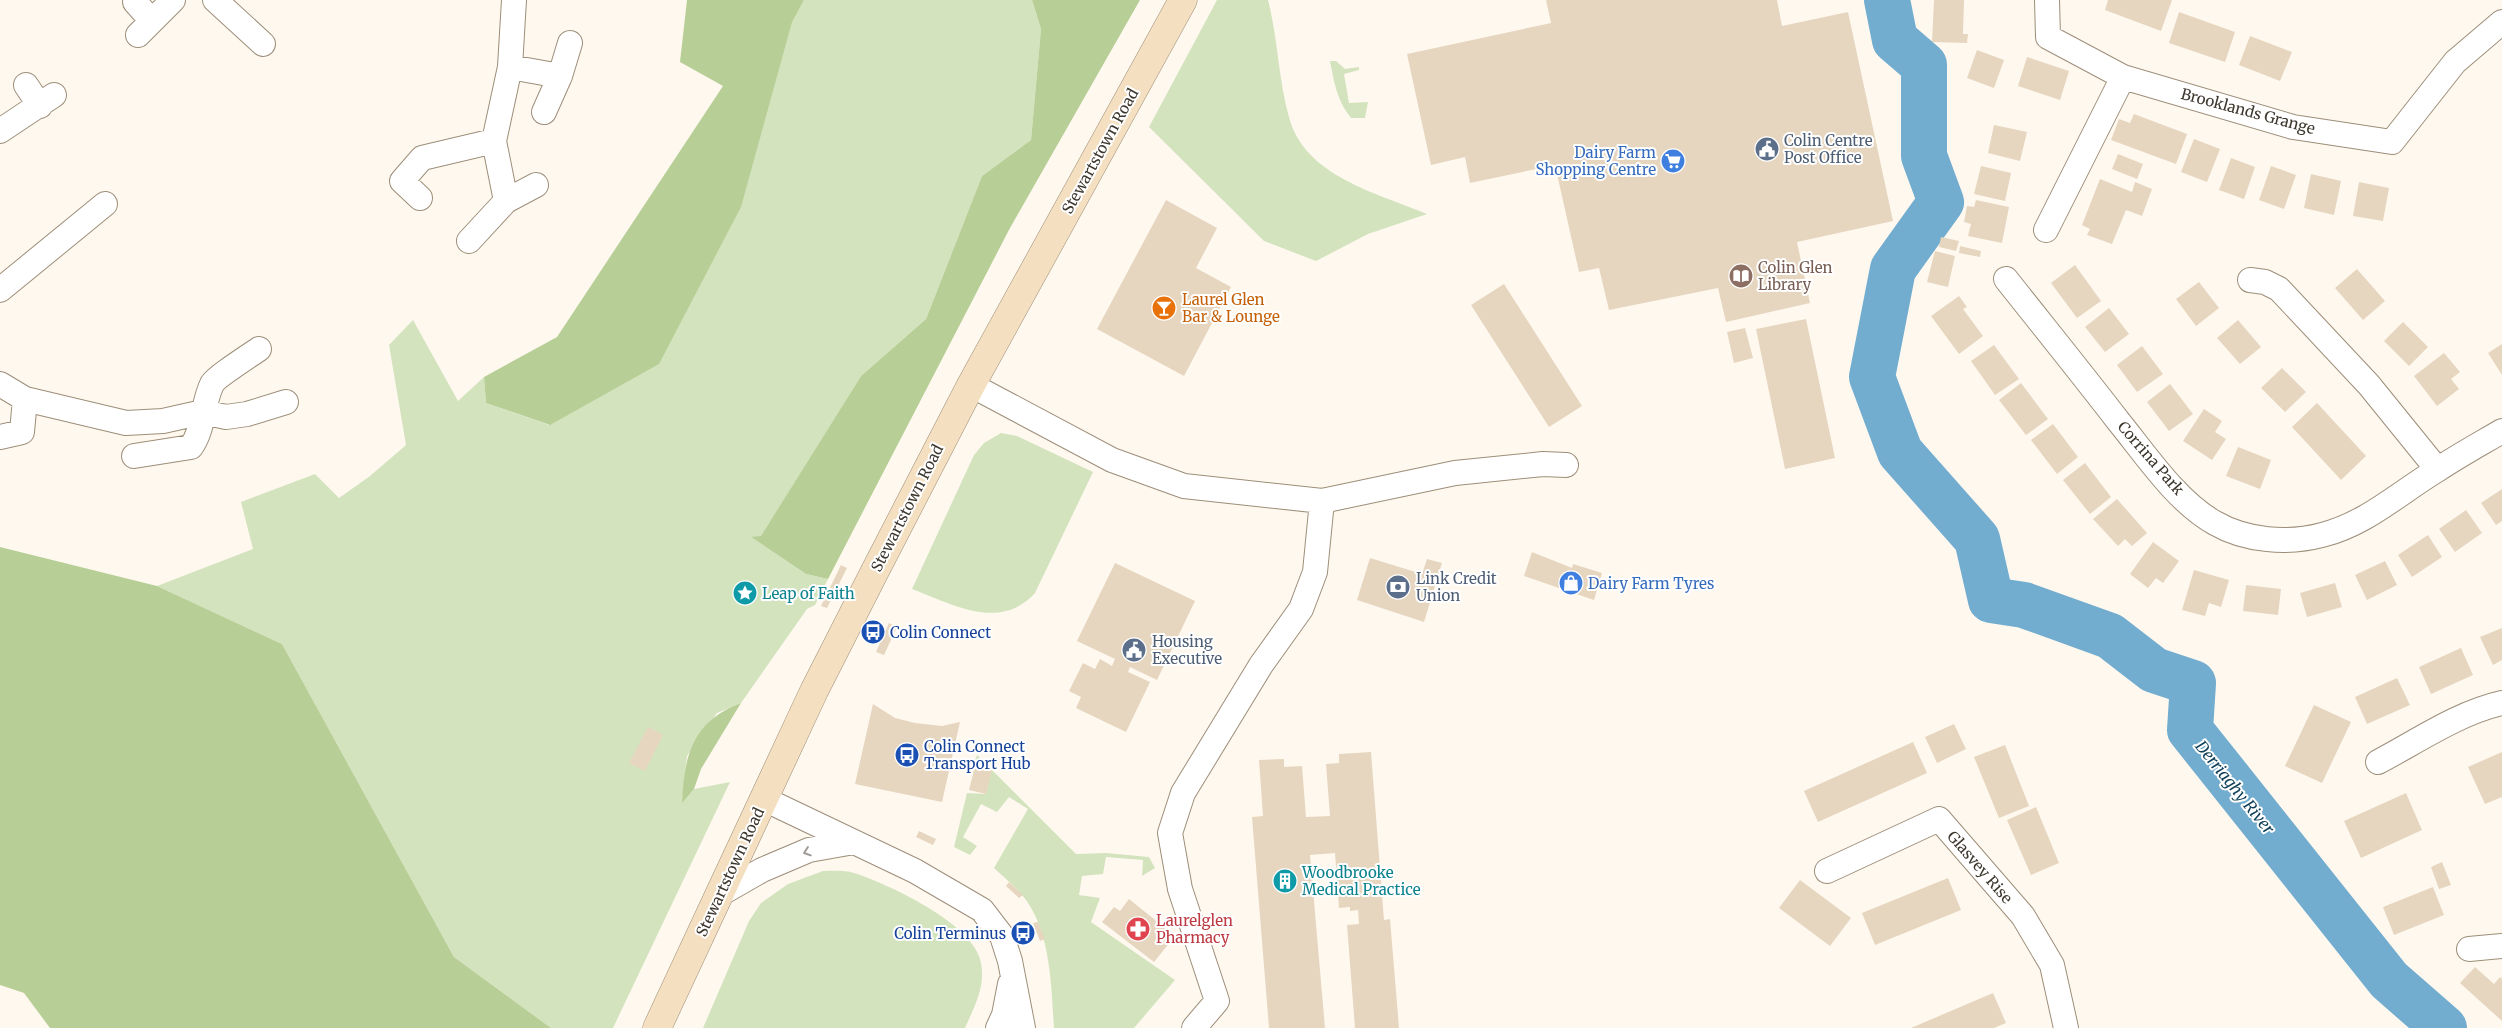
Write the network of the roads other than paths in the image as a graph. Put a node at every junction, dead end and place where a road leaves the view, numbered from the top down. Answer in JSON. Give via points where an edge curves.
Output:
{"nodes":[{"id":1,"x":173,"y":0,"type":"edge"},
{"id":2,"x":215,"y":0,"type":"edge"},
{"id":3,"x":514,"y":0,"type":"edge"},
{"id":4,"x":1183,"y":0,"type":"edge"},
{"id":5,"x":2046,"y":0,"type":"edge"},
{"id":6,"x":135,"y":2,"type":"dead end"},
{"id":7,"x":2502,"y":22,"type":"edge"},
{"id":8,"x":570,"y":43,"type":"dead end"},
{"id":9,"x":262,"y":44,"type":"dead end"},
{"id":10,"x":510,"y":67,"type":"junction"},
{"id":11,"x":560,"y":76,"type":"junction"},
{"id":12,"x":2123,"y":77,"type":"junction"},
{"id":13,"x":26,"y":85,"type":"dead end"},
{"id":14,"x":544,"y":112,"type":"dead end"},
{"id":15,"x":0,"y":131,"type":"edge"},
{"id":16,"x":494,"y":141,"type":"junction"},
{"id":17,"x":536,"y":185,"type":"dead end"},
{"id":18,"x":420,"y":198,"type":"dead end"},
{"id":19,"x":506,"y":201,"type":"junction"},
{"id":20,"x":105,"y":204,"type":"dead end"},
{"id":21,"x":2046,"y":230,"type":"dead end"},
{"id":22,"x":469,"y":242,"type":"dead end"},
{"id":23,"x":2006,"y":279,"type":"dead end"},
{"id":24,"x":2250,"y":280,"type":"dead end"},
{"id":25,"x":0,"y":290,"type":"edge"},
{"id":26,"x":258,"y":349,"type":"dead end"},
{"id":27,"x":0,"y":384,"type":"edge"},
{"id":28,"x":971,"y":385,"type":"junction"},
{"id":29,"x":25,"y":399,"type":"junction"},
{"id":30,"x":286,"y":402,"type":"dead end"},
{"id":31,"x":203,"y":412,"type":"junction"},
{"id":32,"x":2502,"y":431,"type":"edge"},
{"id":33,"x":0,"y":436,"type":"edge"},
{"id":34,"x":134,"y":456,"type":"dead end"},
{"id":35,"x":1566,"y":465,"type":"dead end"},
{"id":36,"x":2437,"y":469,"type":"junction"},
{"id":37,"x":1322,"y":501,"type":"junction"},
{"id":38,"x":2502,"y":703,"type":"edge"},
{"id":39,"x":2378,"y":762,"type":"dead end"},
{"id":40,"x":764,"y":799,"type":"junction"},
{"id":41,"x":854,"y":842,"type":"junction"},
{"id":42,"x":1827,"y":871,"type":"dead end"},
{"id":43,"x":720,"y":894,"type":"junction"},
{"id":44,"x":2502,"y":946,"type":"edge"},
{"id":45,"x":2469,"y":949,"type":"dead end"},
{"id":46,"x":1012,"y":976,"type":"junction"},
{"id":47,"x":657,"y":1028,"type":"edge"},
{"id":48,"x":998,"y":1028,"type":"edge"},
{"id":49,"x":1023,"y":1028,"type":"edge"},
{"id":50,"x":1194,"y":1028,"type":"edge"},
{"id":51,"x":2066,"y":1028,"type":"edge"}],
"edges":[{"from":1,"to":6,"type":"street","via":[[145,28]]},
{"from":2,"to":9,"type":"street"},
{"from":3,"to":10,"type":"street"},
{"from":4,"to":28,"type":"main road","name":"Stewartstown Road"},
{"from":5,"to":12,"type":"street","name":"Brooklands Grange","via":[[2048,36]]},
{"from":7,"to":12,"type":"street","name":"Brooklands Grange","via":[[2455,62],[2392,142],[2293,127]]},
{"from":8,"to":11,"type":"street"},
{"from":10,"to":11,"type":"street"},
{"from":10,"to":16,"type":"street"},
{"from":11,"to":14,"type":"street"},
{"from":12,"to":21,"type":"street"},
{"from":13,"to":15,"type":"street","via":[[47,101]]},
{"from":16,"to":18,"type":"street","via":[[422,158],[402,181]]},
{"from":16,"to":19,"type":"street"},
{"from":17,"to":19,"type":"street"},
{"from":19,"to":22,"type":"street"},
{"from":20,"to":25,"type":"street"},
{"from":23,"to":36,"type":"street","name":"Corrina Park","via":[[2161,474],[2215,523],[2266,539],[2295,540],[2322,535],[2374,512]]},
{"from":24,"to":36,"type":"street","via":[[2266,282],[2280,289],[2369,385]]},
{"from":26,"to":31,"type":"street","via":[[212,382]]},
{"from":27,"to":29,"type":"street"},
{"from":28,"to":37,"type":"street","via":[[1112,460],[1184,486]]},
{"from":28,"to":40,"type":"main road","name":"Stewartstown Road","via":[[835,650]]},
{"from":29,"to":31,"type":"street","via":[[126,423],[163,421]]},
{"from":29,"to":33,"type":"street","via":[[22,432]]},
{"from":30,"to":31,"type":"street","via":[[226,417]]},
{"from":31,"to":34,"type":"street","via":[[198,437],[191,447]]},
{"from":32,"to":36,"type":"street","name":"Corrina Park"},
{"from":35,"to":37,"type":"street","via":[[1543,464],[1455,473]]},
{"from":37,"to":50,"type":"street","via":[[1315,572],[1301,609],[1261,665],[1183,793],[1170,833],[1180,889],[1218,1001]]},
{"from":38,"to":39,"type":"street","via":[[2458,718]]},
{"from":40,"to":41,"type":"street"},
{"from":40,"to":43,"type":"main road","name":"Stewartstown Road"},
{"from":41,"to":43,"type":"street","one_way":true,"via":[[809,850],[762,870]]},
{"from":41,"to":46,"type":"street","via":[[915,871],[982,910],[1002,936]]},
{"from":42,"to":51,"type":"street","name":"Glasvey Rise","via":[[1939,819],[2023,916],[2052,965]]},
{"from":43,"to":47,"type":"main road","name":"Stewartstown Road"},
{"from":44,"to":45,"type":"street"},
{"from":46,"to":48,"type":"street"},
{"from":46,"to":49,"type":"street"}]}
